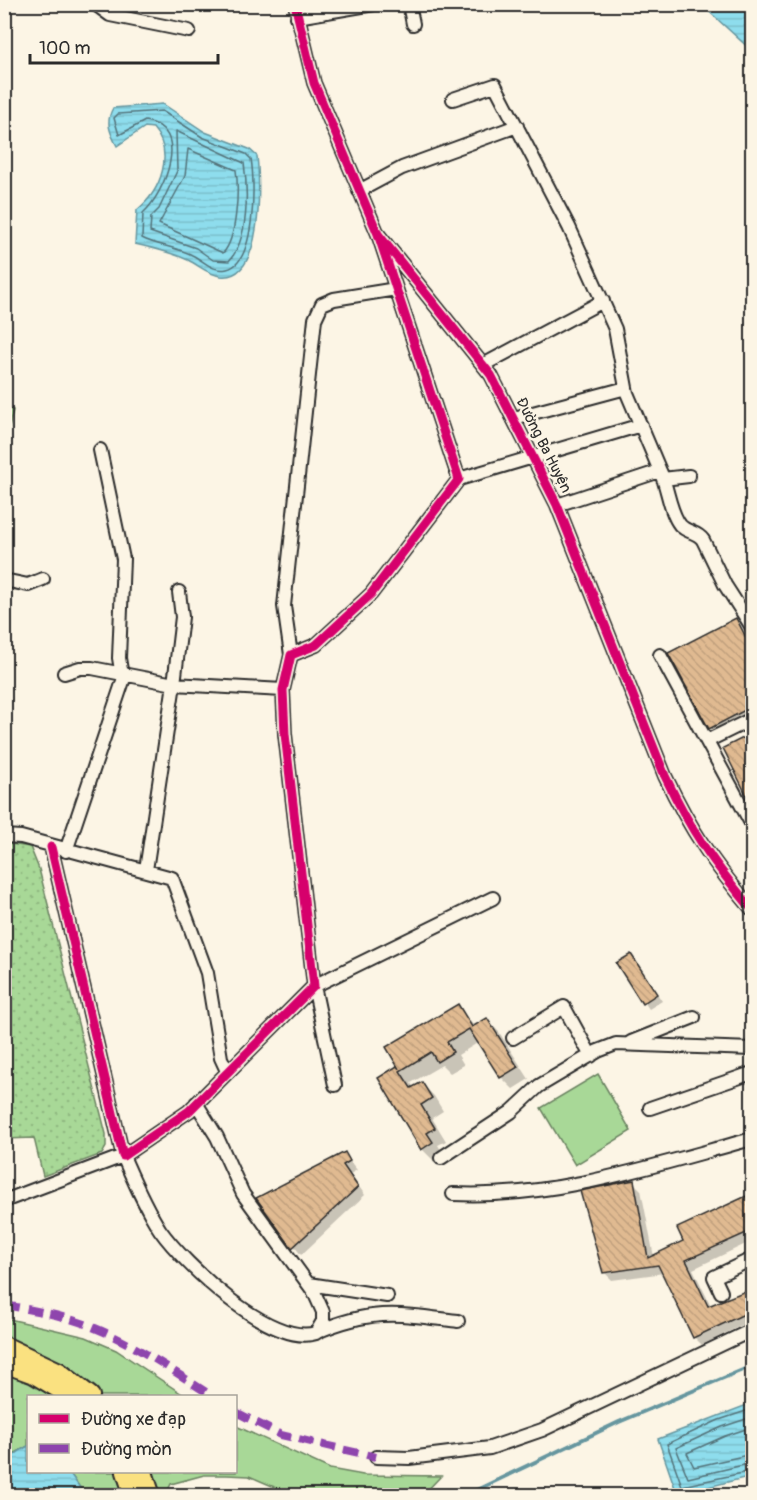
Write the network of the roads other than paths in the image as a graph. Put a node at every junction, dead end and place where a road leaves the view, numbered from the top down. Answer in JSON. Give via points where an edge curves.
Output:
{"nodes":[{"id":1,"x":95,"y":4,"type":"edge"},
{"id":2,"x":374,"y":4,"type":"edge"},
{"id":3,"x":409,"y":4,"type":"edge"},
{"id":4,"x":296,"y":11,"type":"edge"},
{"id":5,"x":413,"y":24,"type":"dead end"},
{"id":6,"x":189,"y":31,"type":"dead end"},
{"id":7,"x":453,"y":99,"type":"dead end"},
{"id":8,"x":518,"y":126,"type":"junction"},
{"id":9,"x":359,"y":191,"type":"junction"},
{"id":10,"x":378,"y":234,"type":"junction"},
{"id":11,"x":396,"y":289,"type":"junction"},
{"id":12,"x":603,"y":301,"type":"junction"},
{"id":13,"x":483,"y":365,"type":"junction"},
{"id":14,"x":626,"y":388,"type":"junction"},
{"id":15,"x":514,"y":418,"type":"junction"},
{"id":16,"x":641,"y":425,"type":"junction"},
{"id":17,"x":100,"y":450,"type":"dead end"},
{"id":18,"x":535,"y":458,"type":"junction"},
{"id":19,"x":662,"y":475,"type":"junction"},
{"id":20,"x":689,"y":476,"type":"dead end"},
{"id":21,"x":459,"y":479,"type":"junction"},
{"id":22,"x":557,"y":505,"type":"junction"},
{"id":23,"x":43,"y":579,"type":"dead end"},
{"id":24,"x":4,"y":580,"type":"edge"},
{"id":25,"x":179,"y":592,"type":"dead end"},
{"id":26,"x":753,"y":627,"type":"edge"},
{"id":27,"x":291,"y":655,"type":"junction"},
{"id":28,"x":660,"y":655,"type":"dead end"},
{"id":29,"x":64,"y":673,"type":"dead end"},
{"id":30,"x":125,"y":675,"type":"junction"},
{"id":31,"x":174,"y":684,"type":"junction"},
{"id":32,"x":283,"y":690,"type":"junction"},
{"id":33,"x":753,"y":719,"type":"edge"},
{"id":34,"x":707,"y":741,"type":"junction"},
{"id":35,"x":753,"y":825,"type":"edge"},
{"id":36,"x":4,"y":836,"type":"edge"},
{"id":37,"x":51,"y":847,"type":"junction"},
{"id":38,"x":66,"y":851,"type":"junction"},
{"id":39,"x":146,"y":870,"type":"junction"},
{"id":40,"x":493,"y":898,"type":"dead end"},
{"id":41,"x":753,"y":909,"type":"edge"},
{"id":42,"x":314,"y":986,"type":"junction"},
{"id":43,"x":694,"y":1017,"type":"dead end"},
{"id":44,"x":513,"y":1038,"type":"dead end"},
{"id":45,"x":625,"y":1044,"type":"junction"},
{"id":46,"x":753,"y":1049,"type":"edge"},
{"id":47,"x":591,"y":1056,"type":"junction"},
{"id":48,"x":227,"y":1071,"type":"junction"},
{"id":49,"x":753,"y":1073,"type":"edge"},
{"id":50,"x":335,"y":1085,"type":"dead end"},
{"id":51,"x":196,"y":1103,"type":"junction"},
{"id":52,"x":650,"y":1108,"type":"dead end"},
{"id":53,"x":753,"y":1139,"type":"edge"},
{"id":54,"x":123,"y":1156,"type":"junction"},
{"id":55,"x":441,"y":1158,"type":"dead end"},
{"id":56,"x":453,"y":1194,"type":"dead end"},
{"id":57,"x":4,"y":1201,"type":"edge"},
{"id":58,"x":753,"y":1259,"type":"edge"},
{"id":59,"x":309,"y":1284,"type":"junction"},
{"id":60,"x":721,"y":1292,"type":"dead end"},
{"id":61,"x":387,"y":1296,"type":"dead end"},
{"id":62,"x":458,"y":1321,"type":"dead end"},
{"id":63,"x":753,"y":1330,"type":"edge"},
{"id":64,"x":316,"y":1333,"type":"junction"},
{"id":65,"x":4,"y":1346,"type":"edge"},
{"id":66,"x":4,"y":1363,"type":"edge"},
{"id":67,"x":69,"y":1395,"type":"edge"},
{"id":68,"x":89,"y":1395,"type":"edge"},
{"id":69,"x":376,"y":1458,"type":"dead end"},
{"id":70,"x":126,"y":1473,"type":"edge"},
{"id":71,"x":143,"y":1473,"type":"edge"},
{"id":72,"x":134,"y":1496,"type":"edge"},
{"id":73,"x":151,"y":1496,"type":"edge"}],
"edges":[{"from":1,"to":6,"type":"street","via":[[110,15]]},
{"from":2,"to":4,"type":"street"},
{"from":3,"to":5,"type":"street"},
{"from":4,"to":9,"type":"street","name":"Đường Ba Huyện","via":[[314,83]]},
{"from":7,"to":8,"type":"street","via":[[495,85]]},
{"from":8,"to":9,"type":"street","via":[[402,168]]},
{"from":8,"to":12,"type":"street"},
{"from":9,"to":10,"type":"street","name":"Đường Ba Huyện"},
{"from":10,"to":11,"type":"street"},
{"from":10,"to":13,"type":"street","name":"Đường Ba Huyện"},
{"from":11,"to":21,"type":"street"},
{"from":11,"to":27,"type":"street","via":[[334,299],[322,304],[315,319],[284,606]]},
{"from":12,"to":13,"type":"street"},
{"from":12,"to":14,"type":"street","via":[[615,328]]},
{"from":13,"to":15,"type":"street","name":"Đường Ba Huyện"},
{"from":14,"to":15,"type":"street"},
{"from":14,"to":16,"type":"street"},
{"from":15,"to":18,"type":"street","name":"Đường Ba Huyện"},
{"from":16,"to":18,"type":"street"},
{"from":16,"to":19,"type":"street"},
{"from":17,"to":30,"type":"street","via":[[123,559],[119,658]]},
{"from":18,"to":21,"type":"street"},
{"from":18,"to":22,"type":"street","name":"Đường Ba Huyện"},
{"from":19,"to":20,"type":"street"},
{"from":19,"to":22,"type":"street"},
{"from":19,"to":26,"type":"street","via":[[678,522],[704,540],[725,585]]},
{"from":21,"to":27,"type":"street","via":[[371,594],[316,645]]},
{"from":22,"to":41,"type":"street","name":"Đường Ba Huyện","via":[[685,820],[710,858]]},
{"from":23,"to":24,"type":"street","via":[[28,585]]},
{"from":25,"to":31,"type":"street","via":[[182,617]]},
{"from":27,"to":32,"type":"street"},
{"from":28,"to":34,"type":"street"},
{"from":29,"to":30,"type":"street","via":[[80,668]]},
{"from":30,"to":31,"type":"street"},
{"from":30,"to":38,"type":"street"},
{"from":31,"to":32,"type":"street"},
{"from":31,"to":39,"type":"street"},
{"from":32,"to":42,"type":"street"},
{"from":33,"to":34,"type":"street"},
{"from":34,"to":35,"type":"street"},
{"from":36,"to":37,"type":"street"},
{"from":37,"to":38,"type":"street"},
{"from":37,"to":54,"type":"street"},
{"from":38,"to":39,"type":"street"},
{"from":39,"to":48,"type":"street","via":[[172,878],[180,894],[207,973],[221,1058]]},
{"from":40,"to":42,"type":"street"},
{"from":42,"to":48,"type":"street"},
{"from":42,"to":50,"type":"street"},
{"from":43,"to":45,"type":"street"},
{"from":44,"to":47,"type":"street","via":[[564,1007]]},
{"from":45,"to":46,"type":"street"},
{"from":45,"to":47,"type":"street"},
{"from":47,"to":55,"type":"street","via":[[539,1086],[511,1112]]},
{"from":48,"to":51,"type":"street"},
{"from":49,"to":52,"type":"street"},
{"from":51,"to":54,"type":"street"},
{"from":51,"to":59,"type":"street","via":[[217,1137],[243,1194]]},
{"from":53,"to":56,"type":"street","via":[[559,1187],[492,1196]]},
{"from":54,"to":57,"type":"street"},
{"from":54,"to":64,"type":"street","via":[[161,1230],[209,1283],[277,1327],[303,1335]]},
{"from":58,"to":60,"type":"street","via":[[714,1277]]},
{"from":59,"to":61,"type":"street"},
{"from":59,"to":64,"type":"street","via":[[323,1312],[323,1322]]},
{"from":62,"to":64,"type":"street","via":[[380,1313]]},
{"from":63,"to":69,"type":"street","via":[[542,1431],[490,1448]]},
{"from":65,"to":68,"type":"highway","via":[[59,1372]]},
{"from":66,"to":67,"type":"highway","via":[[34,1374]]},
{"from":70,"to":72,"type":"highway"},
{"from":71,"to":73,"type":"highway"}]}
